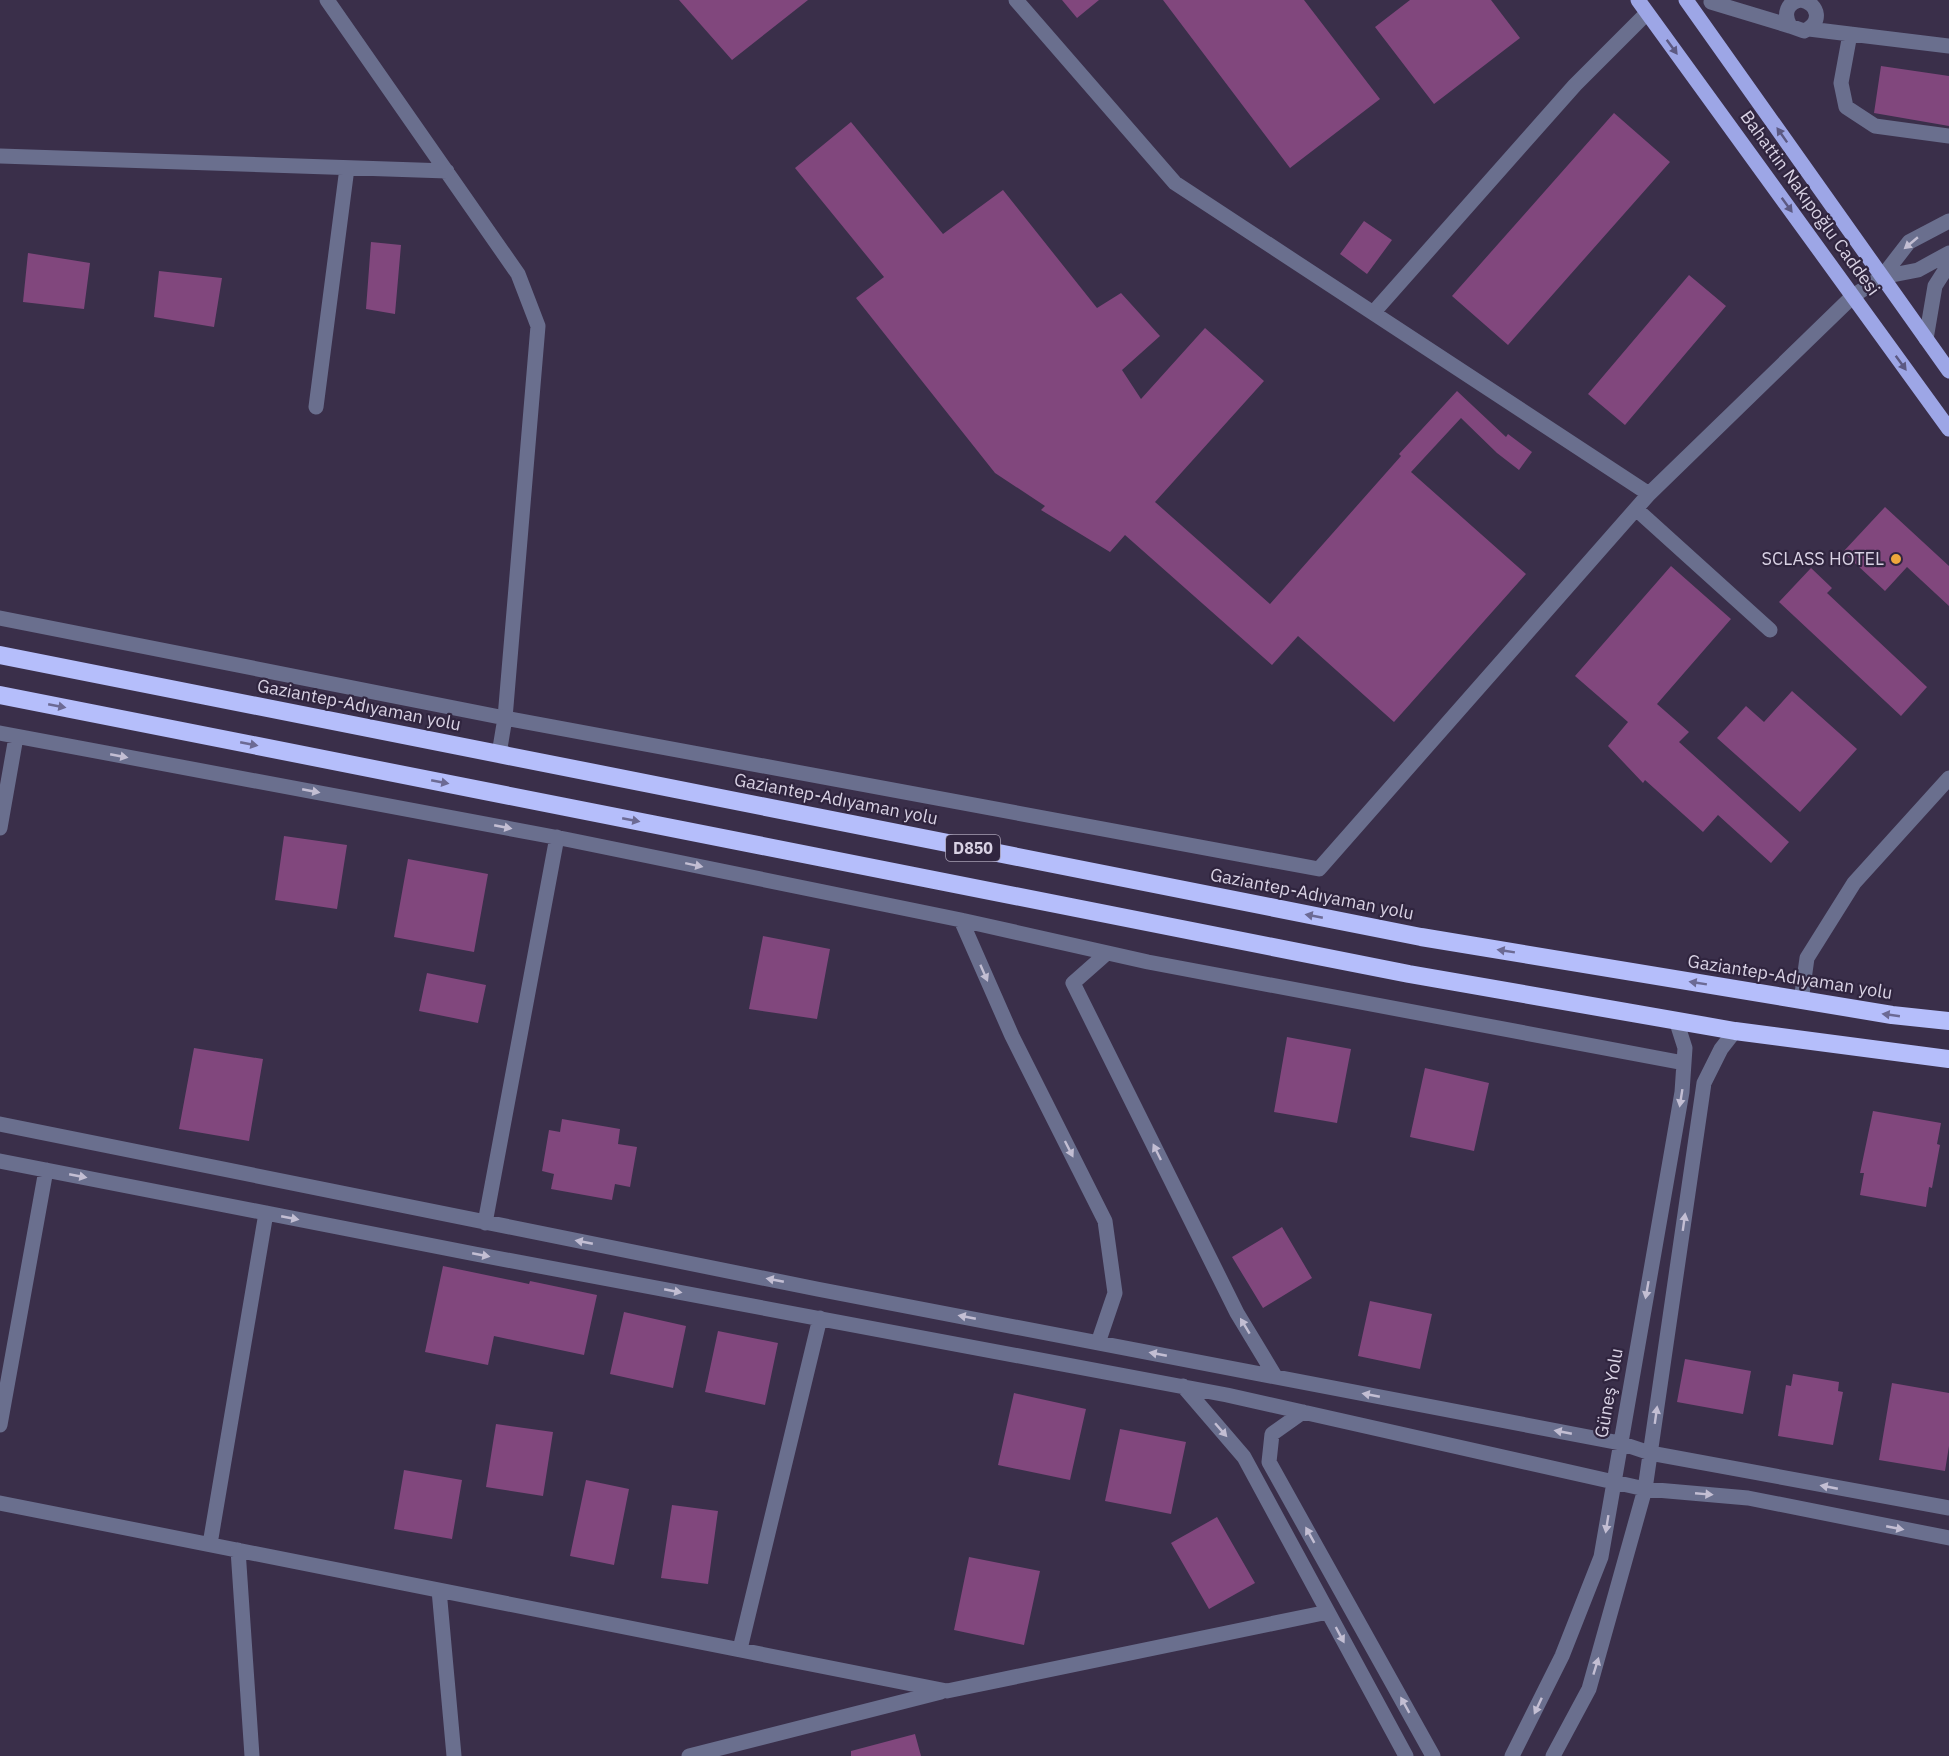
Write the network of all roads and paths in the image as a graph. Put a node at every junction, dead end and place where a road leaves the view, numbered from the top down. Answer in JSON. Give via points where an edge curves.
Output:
{"nodes":[{"id":1,"x":327,"y":0,"type":"edge"},
{"id":2,"x":1016,"y":0,"type":"edge"},
{"id":3,"x":1638,"y":0,"type":"edge"},
{"id":4,"x":1686,"y":0,"type":"edge"},
{"id":5,"x":1801,"y":0,"type":"edge"},
{"id":6,"x":1716,"y":1,"type":"edge"},
{"id":7,"x":1647,"y":13,"type":"junction"},
{"id":8,"x":1696,"y":14,"type":"junction"},
{"id":9,"x":1813,"y":23,"type":"junction"},
{"id":10,"x":1790,"y":26,"type":"junction"},
{"id":11,"x":1850,"y":34,"type":"junction"},
{"id":12,"x":1949,"y":46,"type":"edge"},
{"id":13,"x":1949,"y":136,"type":"edge"},
{"id":14,"x":0,"y":156,"type":"edge"},
{"id":15,"x":347,"y":168,"type":"junction"},
{"id":16,"x":447,"y":171,"type":"junction"},
{"id":17,"x":1949,"y":221,"type":"edge"},
{"id":18,"x":1949,"y":253,"type":"edge"},
{"id":19,"x":1949,"y":264,"type":"edge"},
{"id":20,"x":1882,"y":277,"type":"junction"},
{"id":21,"x":1853,"y":296,"type":"junction"},
{"id":22,"x":1373,"y":313,"type":"junction"},
{"id":23,"x":1926,"y":339,"type":"junction"},
{"id":24,"x":1949,"y":371,"type":"edge"},
{"id":25,"x":316,"y":407,"type":"dead end"},
{"id":26,"x":1949,"y":429,"type":"edge"},
{"id":27,"x":1649,"y":494,"type":"junction"},
{"id":28,"x":1636,"y":509,"type":"junction"},
{"id":29,"x":0,"y":618,"type":"edge"},
{"id":30,"x":1770,"y":630,"type":"dead end"},
{"id":31,"x":0,"y":655,"type":"edge"},
{"id":32,"x":0,"y":695,"type":"edge"},
{"id":33,"x":505,"y":718,"type":"junction"},
{"id":34,"x":0,"y":733,"type":"edge"},
{"id":35,"x":16,"y":736,"type":"junction"},
{"id":36,"x":499,"y":754,"type":"junction"},
{"id":37,"x":1949,"y":778,"type":"edge"},
{"id":38,"x":0,"y":828,"type":"edge"},
{"id":39,"x":557,"y":837,"type":"junction"},
{"id":40,"x":961,"y":920,"type":"junction"},
{"id":41,"x":1107,"y":953,"type":"junction"},
{"id":42,"x":1801,"y":1000,"type":"junction"},
{"id":43,"x":1676,"y":1020,"type":"junction"},
{"id":44,"x":1949,"y":1021,"type":"edge"},
{"id":45,"x":1735,"y":1031,"type":"junction"},
{"id":46,"x":1949,"y":1059,"type":"edge"},
{"id":47,"x":1684,"y":1063,"type":"junction"},
{"id":48,"x":0,"y":1124,"type":"edge"},
{"id":49,"x":0,"y":1161,"type":"edge"},
{"id":50,"x":46,"y":1170,"type":"junction"},
{"id":51,"x":266,"y":1213,"type":"junction"},
{"id":52,"x":485,"y":1223,"type":"junction"},
{"id":53,"x":820,"y":1318,"type":"junction"},
{"id":54,"x":1098,"y":1343,"type":"junction"},
{"id":55,"x":1275,"y":1377,"type":"junction"},
{"id":56,"x":1183,"y":1386,"type":"junction"},
{"id":57,"x":1303,"y":1412,"type":"junction"},
{"id":58,"x":0,"y":1425,"type":"edge"},
{"id":59,"x":1620,"y":1443,"type":"junction"},
{"id":60,"x":1650,"y":1453,"type":"junction"},
{"id":61,"x":1614,"y":1482,"type":"junction"},
{"id":62,"x":1645,"y":1489,"type":"junction"},
{"id":63,"x":0,"y":1503,"type":"edge"},
{"id":64,"x":1949,"y":1508,"type":"edge"},
{"id":65,"x":1949,"y":1538,"type":"edge"},
{"id":66,"x":210,"y":1544,"type":"junction"},
{"id":67,"x":238,"y":1550,"type":"junction"},
{"id":68,"x":439,"y":1590,"type":"junction"},
{"id":69,"x":1328,"y":1612,"type":"junction"},
{"id":70,"x":740,"y":1649,"type":"junction"},
{"id":71,"x":947,"y":1691,"type":"junction"},
{"id":72,"x":730,"y":1751,"type":"edge"},
{"id":73,"x":252,"y":1756,"type":"edge"},
{"id":74,"x":454,"y":1756,"type":"edge"},
{"id":75,"x":688,"y":1756,"type":"edge"},
{"id":76,"x":1406,"y":1756,"type":"edge"},
{"id":77,"x":1433,"y":1756,"type":"edge"},
{"id":78,"x":1512,"y":1756,"type":"edge"},
{"id":79,"x":1553,"y":1756,"type":"edge"}],
"edges":[{"from":1,"to":16,"type":"street"},
{"from":2,"to":22,"type":"street","via":[[1175,183]]},
{"from":3,"to":7,"type":"main road","name":"Bahattin Nakıpoğlu Caddesi"},
{"from":4,"to":8,"type":"main road","name":"Bahattin Nakıpoğlu Caddesi"},
{"from":5,"to":9,"type":"street","via":[[1815,8]]},
{"from":5,"to":10,"type":"street","via":[[1786,12]]},
{"from":6,"to":8,"type":"street"},
{"from":6,"to":10,"type":"street"},
{"from":7,"to":21,"type":"main road","name":"Bahattin Nakıpoğlu Caddesi","one_way":true},
{"from":7,"to":22,"type":"street","via":[[1575,85]]},
{"from":20,"to":8,"type":"main road","name":"Bahattin Nakıpoğlu Caddesi","one_way":true},
{"from":9,"to":10,"type":"street","via":[[1799,31]]},
{"from":9,"to":11,"type":"street"},
{"from":11,"to":12,"type":"street"},
{"from":11,"to":13,"type":"street","via":[[1841,83],[1846,107],[1875,126]]},
{"from":14,"to":15,"type":"street"},
{"from":15,"to":16,"type":"street"},
{"from":15,"to":25,"type":"street"},
{"from":16,"to":33,"type":"street","via":[[518,274],[538,326]]},
{"from":17,"to":20,"type":"street","one_way":true,"via":[[1910,242]]},
{"from":18,"to":20,"type":"street","via":[[1918,270]]},
{"from":19,"to":23,"type":"street","via":[[1935,286]]},
{"from":20,"to":21,"type":"street"},
{"from":20,"to":23,"type":"main road","name":"Bahattin Nakıpoğlu Caddesi"},
{"from":21,"to":26,"type":"main road","name":"Bahattin Nakıpoğlu Caddesi","one_way":true},
{"from":21,"to":27,"type":"street"},
{"from":22,"to":27,"type":"street"},
{"from":23,"to":24,"type":"main road","name":"Bahattin Nakıpoğlu Caddesi"},
{"from":27,"to":28,"type":"street"},
{"from":28,"to":30,"type":"street"},
{"from":28,"to":33,"type":"street","via":[[1319,869]]},
{"from":29,"to":33,"type":"street"},
{"from":31,"to":36,"type":"highway","name":"Gaziantep-Adıyaman yolu","number":"D850"},
{"from":32,"to":43,"type":"highway","number":"D850","one_way":true,"via":[[1409,974]]},
{"from":33,"to":36,"type":"street"},
{"from":34,"to":35,"type":"street"},
{"from":35,"to":38,"type":"street"},
{"from":35,"to":39,"type":"street","one_way":true},
{"from":42,"to":36,"type":"highway","name":"Gaziantep-Adıyaman yolu","number":"D850","one_way":true,"via":[[1421,937]]},
{"from":37,"to":42,"type":"street","via":[[1854,883],[1807,958]]},
{"from":39,"to":40,"type":"street","one_way":true},
{"from":39,"to":52,"type":"street"},
{"from":40,"to":41,"type":"street"},
{"from":40,"to":54,"type":"street","one_way":true,"via":[[1012,1036],[1105,1221],[1115,1293]]},
{"from":41,"to":47,"type":"street"},
{"from":55,"to":41,"type":"street","one_way":true,"via":[[1237,1313],[1073,983]]},
{"from":44,"to":42,"type":"highway","name":"Gaziantep-Adıyaman yolu","number":"D850","one_way":true},
{"from":43,"to":45,"type":"highway","number":"D850"},
{"from":43,"to":47,"type":"street","name":"Güneş Yolu","via":[[1685,1048]]},
{"from":45,"to":46,"type":"highway","number":"D850"},
{"from":60,"to":45,"type":"street","one_way":true,"via":[[1704,1083]]},
{"from":47,"to":59,"type":"street","name":"Güneş Yolu","one_way":true},
{"from":48,"to":52,"type":"street"},
{"from":49,"to":50,"type":"street"},
{"from":50,"to":51,"type":"street","one_way":true},
{"from":50,"to":58,"type":"street"},
{"from":51,"to":53,"type":"street","one_way":true},
{"from":51,"to":66,"type":"street"},
{"from":54,"to":52,"type":"street","one_way":true},
{"from":53,"to":56,"type":"street"},
{"from":53,"to":70,"type":"street"},
{"from":55,"to":54,"type":"street","one_way":true},
{"from":59,"to":55,"type":"street","one_way":true},
{"from":56,"to":57,"type":"street"},
{"from":56,"to":69,"type":"street","one_way":true,"via":[[1244,1456]]},
{"from":57,"to":61,"type":"street"},
{"from":77,"to":57,"type":"street","one_way":true,"via":[[1269,1462],[1272,1434]]},
{"from":59,"to":60,"type":"street"},
{"from":59,"to":61,"type":"street","name":"Güneş Yolu"},
{"from":60,"to":62,"type":"street"},
{"from":64,"to":60,"type":"street","one_way":true},
{"from":61,"to":62,"type":"street"},
{"from":61,"to":78,"type":"street","name":"Güneş Yolu","one_way":true,"via":[[1601,1557],[1562,1656]]},
{"from":62,"to":65,"type":"street","one_way":true,"via":[[1748,1498]]},
{"from":79,"to":62,"type":"street","one_way":true,"via":[[1589,1689]]},
{"from":63,"to":66,"type":"street"},
{"from":66,"to":67,"type":"street"},
{"from":67,"to":68,"type":"street"},
{"from":67,"to":73,"type":"street"},
{"from":68,"to":70,"type":"street"},
{"from":68,"to":74,"type":"street"},
{"from":69,"to":71,"type":"street"},
{"from":69,"to":76,"type":"street","one_way":true},
{"from":70,"to":71,"type":"street"},
{"from":71,"to":72,"type":"street"},
{"from":72,"to":75,"type":"street"}]}
